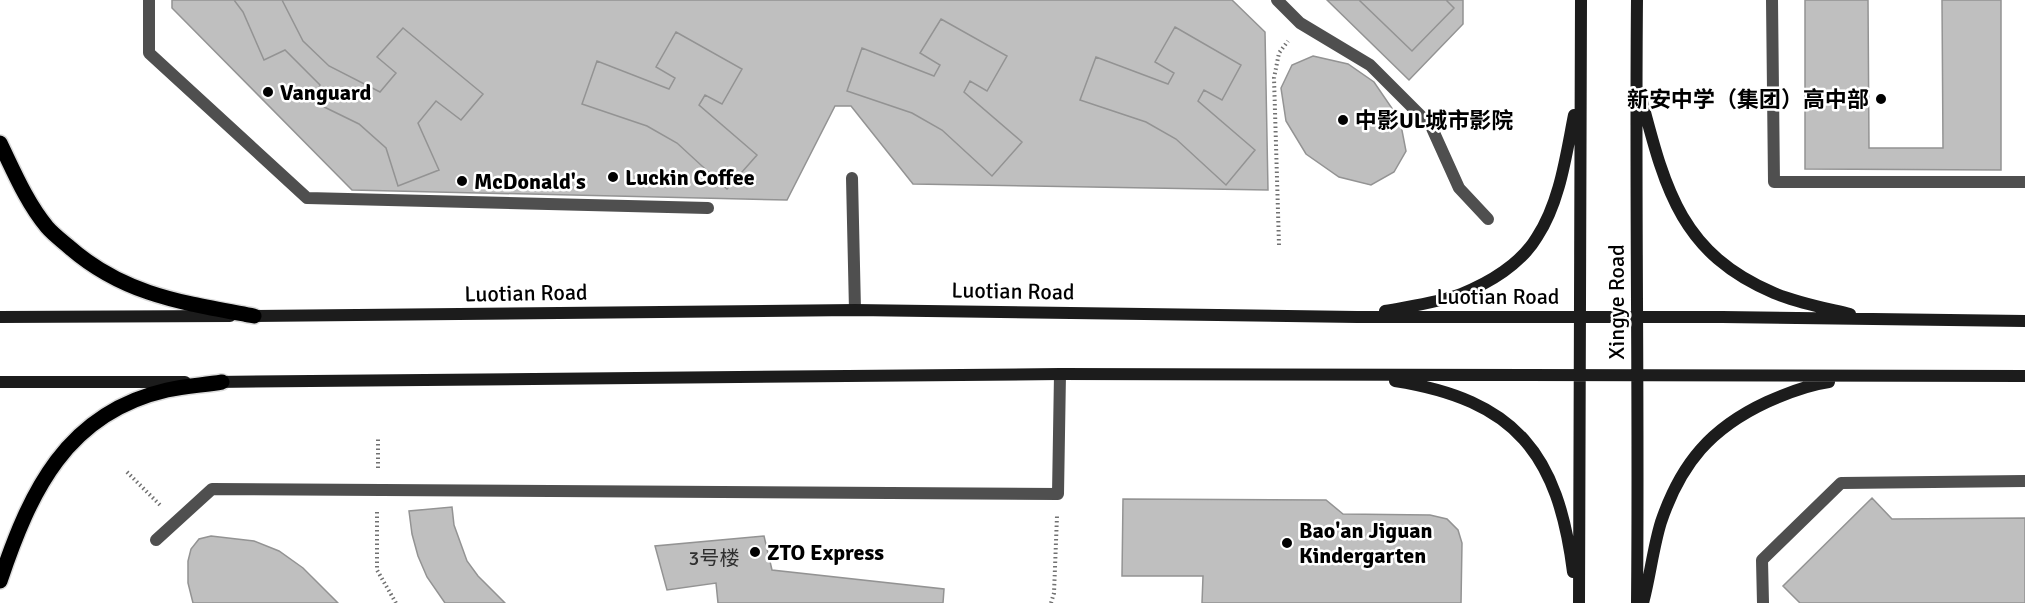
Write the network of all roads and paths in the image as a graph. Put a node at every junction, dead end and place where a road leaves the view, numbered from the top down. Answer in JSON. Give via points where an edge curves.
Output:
{"nodes":[{"id":1,"x":149,"y":0,"type":"edge"},
{"id":2,"x":1277,"y":0,"type":"edge"},
{"id":3,"x":1581,"y":0,"type":"edge"},
{"id":4,"x":1637,"y":0,"type":"edge"},
{"id":5,"x":1772,"y":0,"type":"edge"},
{"id":6,"x":1300,"y":23,"type":"junction"},
{"id":7,"x":1636,"y":80,"type":"junction"},
{"id":8,"x":1580,"y":84,"type":"junction"},
{"id":9,"x":0,"y":143,"type":"edge"},
{"id":10,"x":852,"y":178,"type":"dead end"},
{"id":11,"x":2025,"y":182,"type":"edge"},
{"id":12,"x":708,"y":208,"type":"dead end"},
{"id":13,"x":1488,"y":219,"type":"dead end"},
{"id":14,"x":1279,"y":245,"type":"dead end"},
{"id":15,"x":855,"y":310,"type":"junction"},
{"id":16,"x":254,"y":316,"type":"junction"},
{"id":17,"x":1579,"y":316,"type":"junction"},
{"id":18,"x":1636,"y":316,"type":"junction"},
{"id":19,"x":0,"y":317,"type":"edge"},
{"id":20,"x":1357,"y":317,"type":"junction"},
{"id":21,"x":1868,"y":320,"type":"junction"},
{"id":22,"x":2025,"y":321,"type":"edge"},
{"id":23,"x":1060,"y":374,"type":"junction"},
{"id":24,"x":1355,"y":375,"type":"junction"},
{"id":25,"x":1580,"y":375,"type":"junction"},
{"id":26,"x":1638,"y":376,"type":"junction"},
{"id":27,"x":1868,"y":376,"type":"junction"},
{"id":28,"x":2025,"y":376,"type":"edge"},
{"id":29,"x":0,"y":382,"type":"edge"},
{"id":30,"x":222,"y":382,"type":"junction"},
{"id":31,"x":378,"y":439,"type":"dead end"},
{"id":32,"x":126,"y":472,"type":"dead end"},
{"id":33,"x":2025,"y":481,"type":"edge"},
{"id":34,"x":378,"y":490,"type":"junction"},
{"id":35,"x":1058,"y":494,"type":"junction"},
{"id":36,"x":177,"y":521,"type":"junction"},
{"id":37,"x":156,"y":540,"type":"dead end"},
{"id":38,"x":0,"y":581,"type":"edge"},
{"id":39,"x":396,"y":603,"type":"edge"},
{"id":40,"x":1051,"y":603,"type":"edge"},
{"id":41,"x":1578,"y":603,"type":"edge"},
{"id":42,"x":1637,"y":603,"type":"edge"},
{"id":43,"x":1643,"y":603,"type":"edge"},
{"id":44,"x":1762,"y":603,"type":"edge"}],
"edges":[{"from":1,"to":12,"type":"street","via":[[149,53],[307,198]]},
{"from":2,"to":6,"type":"street"},
{"from":3,"to":8,"type":"main road","name":"Xingye Road"},
{"from":4,"to":7,"type":"main road","name":"Xingye Road"},
{"from":5,"to":11,"type":"street","via":[[1774,182]]},
{"from":6,"to":13,"type":"street","via":[[1370,65],[1431,126],[1459,188]]},
{"from":6,"to":14,"type":"path","via":[[1279,53],[1274,78]]},
{"from":7,"to":18,"type":"main road","name":"Xingye Road"},
{"from":7,"to":21,"type":"main road","via":[[1666,184],[1681,214],[1710,253],[1728,269],[1777,294]]},
{"from":8,"to":17,"type":"main road","name":"Xingye Road"},
{"from":8,"to":20,"type":"main road","via":[[1568,147],[1547,219],[1523,254],[1489,281],[1460,294]]},
{"from":9,"to":16,"type":"main road","via":[[21,187],[48,228],[86,262],[123,284],[167,299]]},
{"from":10,"to":15,"type":"street"},
{"from":15,"to":16,"type":"main road","name":"Luotian Road"},
{"from":15,"to":20,"type":"main road","name":"Luotian Road"},
{"from":16,"to":19,"type":"main road","name":"Luotian Road"},
{"from":17,"to":18,"type":"main road","name":"Luotian Road"},
{"from":17,"to":20,"type":"main road","name":"Luotian Road"},
{"from":17,"to":25,"type":"main road","name":"Xingye Road"},
{"from":18,"to":21,"type":"main road","name":"Luotian Road"},
{"from":18,"to":26,"type":"main road","name":"Xingye Road"},
{"from":21,"to":22,"type":"main road","name":"Luotian Road"},
{"from":23,"to":24,"type":"main road"},
{"from":23,"to":30,"type":"main road"},
{"from":23,"to":35,"type":"street"},
{"from":24,"to":25,"type":"main road"},
{"from":24,"to":41,"type":"main road","via":[[1450,394],[1502,418],[1523,437],[1542,462],[1556,493]]},
{"from":25,"to":26,"type":"main road"},
{"from":25,"to":41,"type":"main road","name":"Xingye Road"},
{"from":26,"to":27,"type":"main road"},
{"from":26,"to":42,"type":"main road","name":"Xingye Road"},
{"from":27,"to":28,"type":"main road"},
{"from":27,"to":43,"type":"main road","via":[[1815,384],[1780,396],[1726,424],[1710,438],[1673,491],[1661,524]]},
{"from":29,"to":30,"type":"main road"},
{"from":30,"to":38,"type":"main road","via":[[166,390],[127,404],[101,418],[80,436],[60,455],[33,498]]},
{"from":31,"to":34,"type":"path"},
{"from":32,"to":36,"type":"path"},
{"from":33,"to":44,"type":"street","via":[[1841,483],[1762,560]]},
{"from":34,"to":35,"type":"street"},
{"from":34,"to":36,"type":"street","via":[[212,489]]},
{"from":34,"to":39,"type":"path","via":[[377,570]]},
{"from":35,"to":40,"type":"path"},
{"from":36,"to":37,"type":"street"}]}
